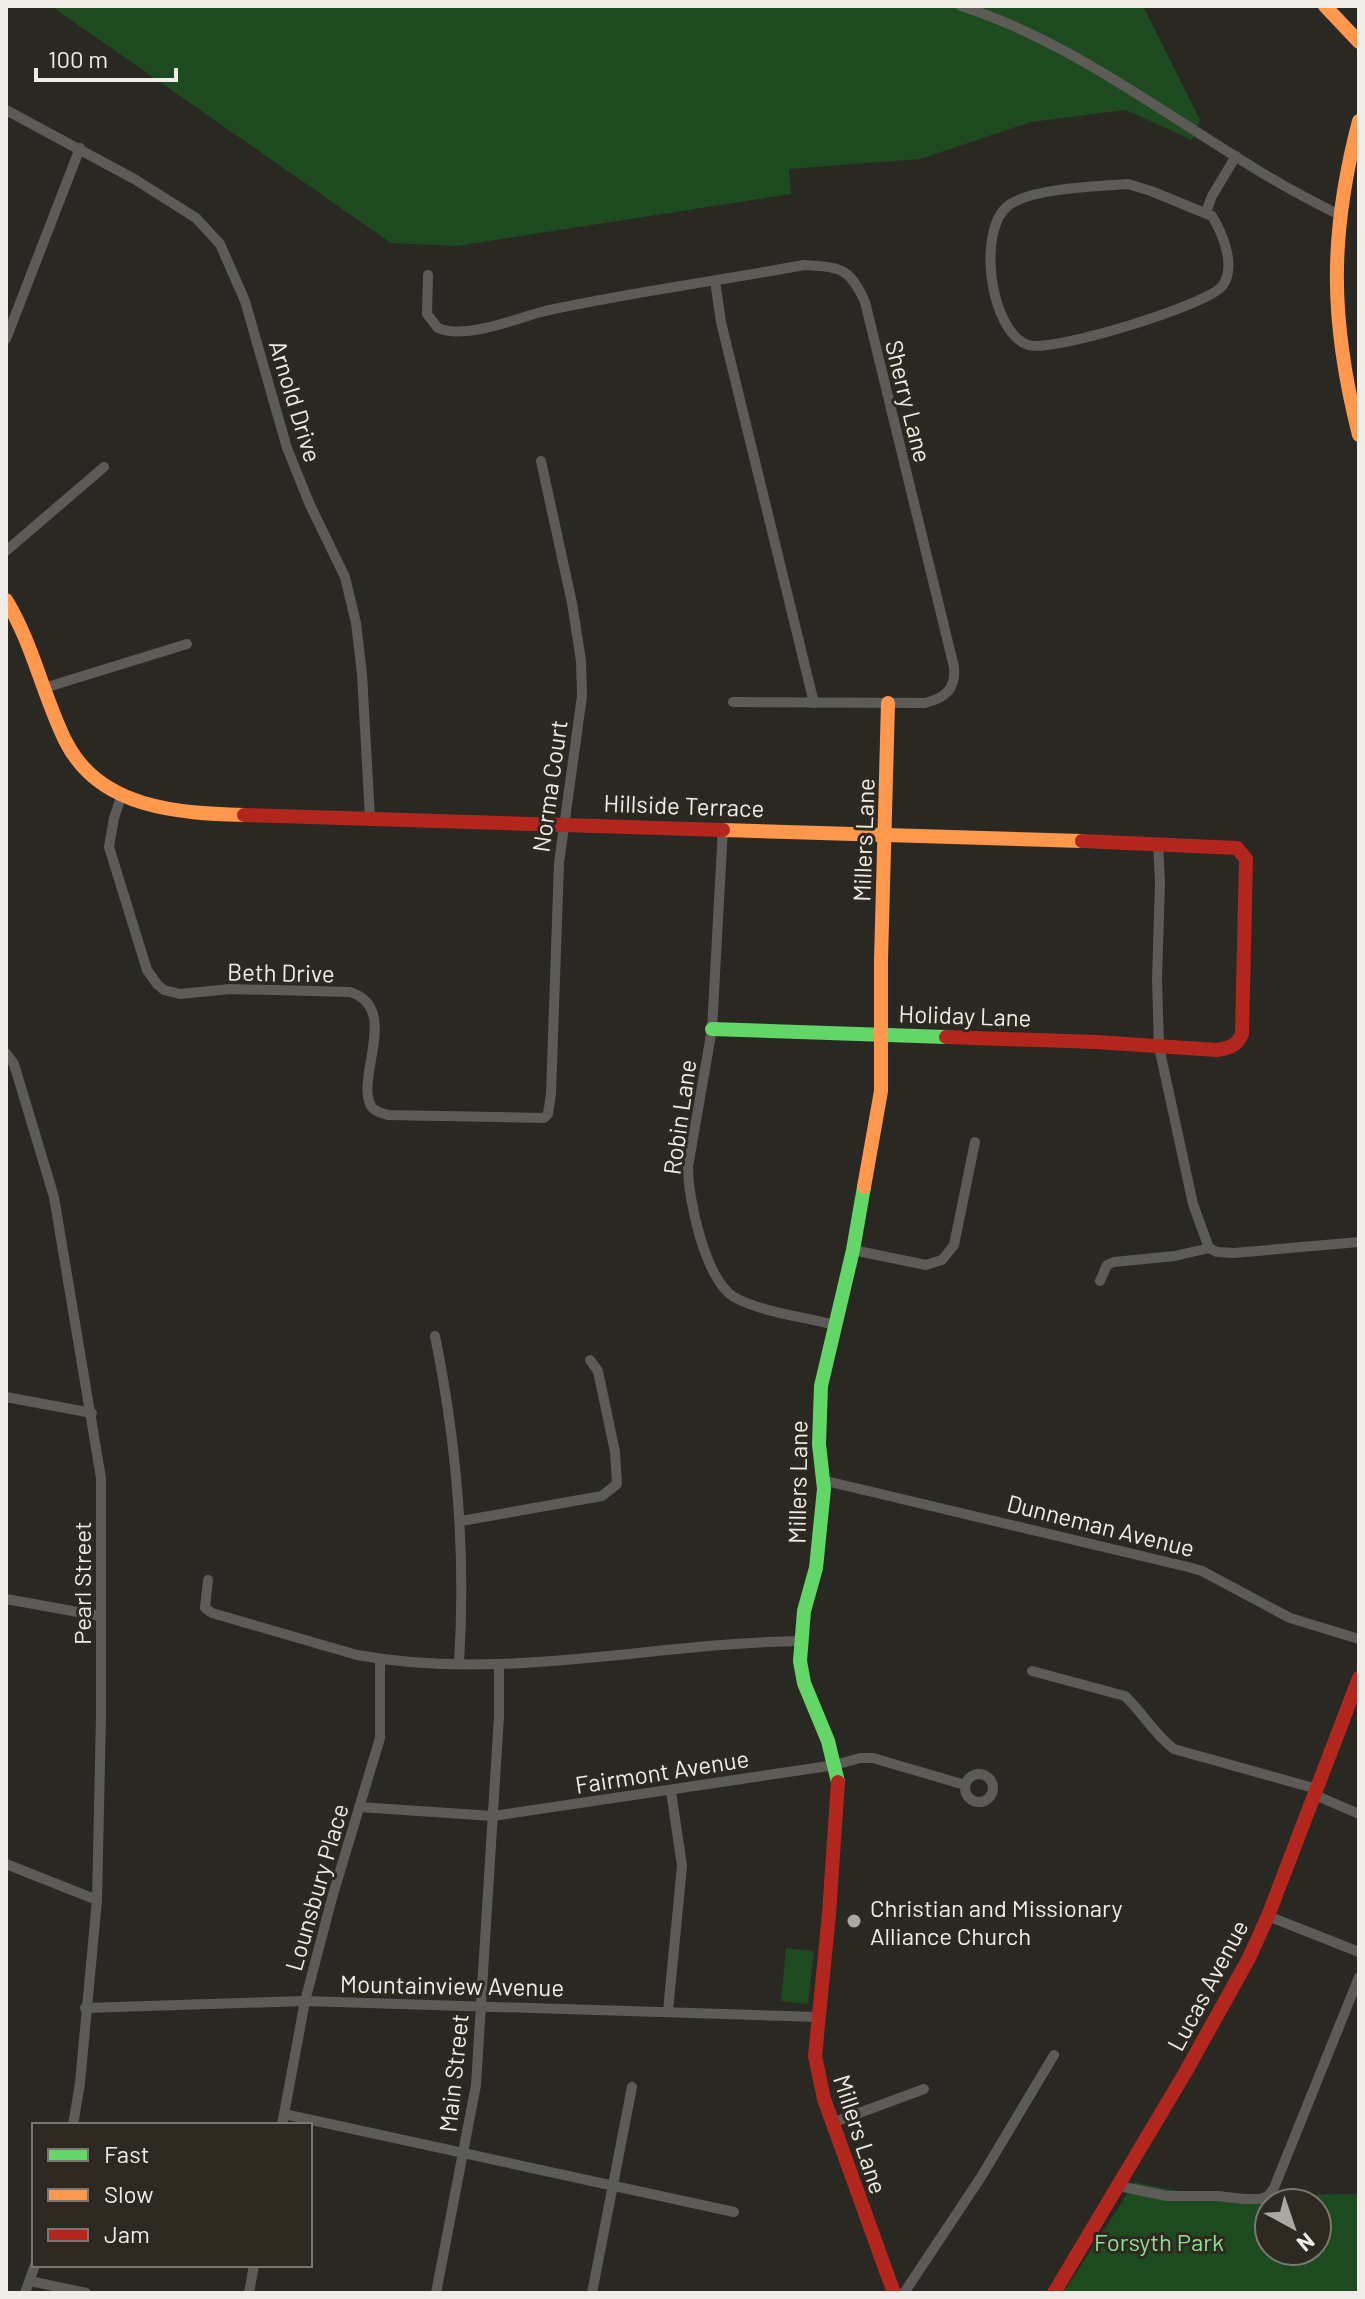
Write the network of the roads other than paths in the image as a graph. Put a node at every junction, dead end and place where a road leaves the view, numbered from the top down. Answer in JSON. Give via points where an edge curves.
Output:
{"nodes":[{"id":1,"x":961,"y":6,"type":"edge"},
{"id":2,"x":1325,"y":6,"type":"edge"},
{"id":3,"x":1359,"y":42,"type":"edge"},
{"id":4,"x":6,"y":110,"type":"edge"},
{"id":5,"x":1358,"y":124,"type":"edge"},
{"id":6,"x":80,"y":148,"type":"junction"},
{"id":7,"x":1236,"y":156,"type":"junction"},
{"id":8,"x":1206,"y":212,"type":"junction"},
{"id":9,"x":1338,"y":214,"type":"junction"},
{"id":10,"x":428,"y":275,"type":"dead end"},
{"id":11,"x":715,"y":281,"type":"junction"},
{"id":12,"x":6,"y":339,"type":"edge"},
{"id":13,"x":1358,"y":426,"type":"edge"},
{"id":14,"x":541,"y":461,"type":"dead end"},
{"id":15,"x":104,"y":467,"type":"dead end"},
{"id":16,"x":6,"y":551,"type":"edge"},
{"id":17,"x":6,"y":600,"type":"edge"},
{"id":18,"x":187,"y":644,"type":"dead end"},
{"id":19,"x":44,"y":688,"type":"junction"},
{"id":20,"x":733,"y":702,"type":"dead end"},
{"id":21,"x":814,"y":703,"type":"junction"},
{"id":22,"x":888,"y":703,"type":"junction"},
{"id":23,"x":121,"y":797,"type":"junction"},
{"id":24,"x":370,"y":818,"type":"junction"},
{"id":25,"x":564,"y":823,"type":"junction"},
{"id":26,"x":723,"y":828,"type":"junction"},
{"id":27,"x":886,"y":835,"type":"junction"},
{"id":28,"x":1158,"y":844,"type":"junction"},
{"id":29,"x":712,"y":1029,"type":"junction"},
{"id":30,"x":880,"y":1033,"type":"junction"},
{"id":31,"x":1159,"y":1047,"type":"junction"},
{"id":32,"x":1216,"y":1050,"type":"joint"},
{"id":33,"x":6,"y":1053,"type":"edge"},
{"id":34,"x":544,"y":1118,"type":"joint"},
{"id":35,"x":975,"y":1142,"type":"dead end"},
{"id":36,"x":1359,"y":1242,"type":"edge"},
{"id":37,"x":1209,"y":1248,"type":"junction"},
{"id":38,"x":853,"y":1250,"type":"junction"},
{"id":39,"x":1100,"y":1281,"type":"dead end"},
{"id":40,"x":835,"y":1325,"type":"junction"},
{"id":41,"x":435,"y":1336,"type":"dead end"},
{"id":42,"x":590,"y":1360,"type":"dead end"},
{"id":43,"x":6,"y":1397,"type":"edge"},
{"id":44,"x":92,"y":1413,"type":"junction"},
{"id":45,"x":822,"y":1480,"type":"junction"},
{"id":46,"x":461,"y":1521,"type":"junction"},
{"id":47,"x":208,"y":1580,"type":"dead end"},
{"id":48,"x":6,"y":1599,"type":"edge"},
{"id":49,"x":100,"y":1616,"type":"junction"},
{"id":50,"x":1359,"y":1639,"type":"edge"},
{"id":51,"x":800,"y":1641,"type":"junction"},
{"id":52,"x":380,"y":1659,"type":"junction"},
{"id":53,"x":459,"y":1663,"type":"junction"},
{"id":54,"x":499,"y":1664,"type":"junction"},
{"id":55,"x":1032,"y":1671,"type":"dead end"},
{"id":56,"x":1359,"y":1678,"type":"edge"},
{"id":57,"x":835,"y":1765,"type":"junction"},
{"id":58,"x":965,"y":1785,"type":"dead end"},
{"id":59,"x":671,"y":1791,"type":"junction"},
{"id":60,"x":1316,"y":1792,"type":"junction"},
{"id":61,"x":359,"y":1807,"type":"junction"},
{"id":62,"x":1359,"y":1814,"type":"edge"},
{"id":63,"x":493,"y":1816,"type":"junction"},
{"id":64,"x":6,"y":1864,"type":"edge"},
{"id":65,"x":97,"y":1900,"type":"junction"},
{"id":66,"x":1268,"y":1916,"type":"junction"},
{"id":67,"x":1359,"y":1952,"type":"edge"},
{"id":68,"x":1359,"y":1977,"type":"edge"},
{"id":69,"x":305,"y":2001,"type":"junction"},
{"id":70,"x":481,"y":2005,"type":"junction"},
{"id":71,"x":85,"y":2008,"type":"junction"},
{"id":72,"x":668,"y":2011,"type":"junction"},
{"id":73,"x":817,"y":2017,"type":"junction"},
{"id":74,"x":1054,"y":2055,"type":"dead end"},
{"id":75,"x":632,"y":2087,"type":"dead end"},
{"id":76,"x":924,"y":2089,"type":"dead end"},
{"id":77,"x":283,"y":2119,"type":"edge"},
{"id":78,"x":73,"y":2123,"type":"edge"},
{"id":79,"x":304,"y":2123,"type":"edge"},
{"id":80,"x":832,"y":2123,"type":"junction"},
{"id":81,"x":312,"y":2124,"type":"edge"},
{"id":82,"x":464,"y":2153,"type":"junction"},
{"id":83,"x":1119,"y":2186,"type":"junction"},
{"id":84,"x":614,"y":2187,"type":"junction"},
{"id":85,"x":734,"y":2212,"type":"dead end"},
{"id":86,"x":34,"y":2267,"type":"edge"},
{"id":87,"x":254,"y":2267,"type":"edge"},
{"id":88,"x":30,"y":2281,"type":"junction"},
{"id":89,"x":25,"y":2293,"type":"edge"},
{"id":90,"x":86,"y":2293,"type":"edge"},
{"id":91,"x":249,"y":2293,"type":"edge"},
{"id":92,"x":436,"y":2293,"type":"edge"},
{"id":93,"x":592,"y":2293,"type":"edge"},
{"id":94,"x":894,"y":2293,"type":"edge"},
{"id":95,"x":904,"y":2293,"type":"edge"},
{"id":96,"x":1054,"y":2293,"type":"edge"}],
"edges":[{"from":1,"to":7,"type":"street","via":[[1023,28]]},
{"from":2,"to":3,"type":"main road"},
{"from":4,"to":6,"type":"street","name":"Arnold Drive"},
{"from":5,"to":9,"type":"main road"},
{"from":6,"to":12,"type":"street"},
{"from":6,"to":24,"type":"street","name":"Arnold Drive","via":[[205,225],[220,244],[245,301],[287,448],[345,577],[356,623]]},
{"from":7,"to":8,"type":"street"},
{"from":7,"to":9,"type":"street"},
{"from":8,"to":8,"type":"street","via":[[1128,184],[1010,205],[998,215],[989,257],[1005,321],[1028,345],[1055,345],[1211,296],[1224,284],[1228,271],[1218,225]]},
{"from":9,"to":13,"type":"main road","via":[[1337,335]]},
{"from":10,"to":11,"type":"street","name":"Sherry Lane","via":[[427,314],[438,328],[456,332]]},
{"from":11,"to":21,"type":"street"},
{"from":11,"to":22,"type":"street","name":"Sherry Lane","via":[[804,265],[832,267],[857,284],[865,302],[954,674],[948,693],[938,700]]},
{"from":14,"to":25,"type":"street","name":"Norma Court","via":[[581,661],[582,696]]},
{"from":15,"to":16,"type":"street"},
{"from":17,"to":19,"type":"main road","name":"Hillside Terrace","via":[[22,626]]},
{"from":18,"to":19,"type":"street"},
{"from":19,"to":23,"type":"main road","name":"Hillside Terrace","via":[[73,755]]},
{"from":20,"to":21,"type":"street"},
{"from":21,"to":22,"type":"street"},
{"from":22,"to":27,"type":"main road","name":"Millers Lane"},
{"from":23,"to":24,"type":"main road","name":"Hillside Terrace","via":[[188,813]]},
{"from":23,"to":34,"type":"street","name":"Beth Drive","via":[[110,834],[111,856],[147,970],[164,990],[362,996],[373,1012],[369,1094],[375,1110],[388,1115]]},
{"from":24,"to":25,"type":"main road","name":"Hillside Terrace"},
{"from":25,"to":26,"type":"main road","name":"Hillside Terrace"},
{"from":25,"to":34,"type":"street","name":"Norma Court","via":[[551,1094]]},
{"from":26,"to":27,"type":"main road","name":"Hillside Terrace"},
{"from":26,"to":29,"type":"street","name":"Robin Lane"},
{"from":27,"to":28,"type":"main road","name":"Hillside Terrace"},
{"from":27,"to":30,"type":"main road","name":"Millers Lane"},
{"from":28,"to":31,"type":"street"},
{"from":28,"to":32,"type":"main road","name":"Hillside Terrace","via":[[1237,848],[1245,854],[1242,1034],[1233,1047]]},
{"from":29,"to":30,"type":"main road","name":"Holiday Lane"},
{"from":29,"to":40,"type":"street","name":"Robin Lane","via":[[688,1167],[688,1189],[712,1267],[728,1292],[742,1300]]},
{"from":30,"to":31,"type":"main road","name":"Holiday Lane"},
{"from":30,"to":38,"type":"main road","name":"Millers Lane","via":[[881,1091]]},
{"from":31,"to":32,"type":"main road","name":"Holiday Lane"},
{"from":31,"to":37,"type":"street","via":[[1193,1204]]},
{"from":33,"to":44,"type":"street","name":"Pearl Street","via":[[14,1064],[54,1197]]},
{"from":35,"to":38,"type":"street","via":[[954,1245],[942,1260],[926,1265]]},
{"from":36,"to":37,"type":"street","via":[[1234,1253]]},
{"from":37,"to":39,"type":"street","via":[[1114,1262]]},
{"from":38,"to":40,"type":"main road","name":"Millers Lane"},
{"from":40,"to":45,"type":"main road","name":"Millers Lane","via":[[821,1386]]},
{"from":41,"to":46,"type":"street"},
{"from":42,"to":46,"type":"street","via":[[601,1384],[617,1484],[602,1496]]},
{"from":43,"to":44,"type":"street"},
{"from":44,"to":49,"type":"street","name":"Pearl Street","via":[[101,1478]]},
{"from":45,"to":50,"type":"street","name":"Dunneman Avenue","via":[[1202,1571],[1290,1618]]},
{"from":45,"to":51,"type":"main road","name":"Millers Lane","via":[[820,1535]]},
{"from":46,"to":53,"type":"street"},
{"from":47,"to":52,"type":"street","via":[[205,1608],[212,1613]]},
{"from":48,"to":49,"type":"street"},
{"from":49,"to":65,"type":"street","name":"Pearl Street"},
{"from":51,"to":54,"type":"street"},
{"from":51,"to":57,"type":"main road","name":"Millers Lane","via":[[804,1683]]},
{"from":52,"to":53,"type":"street"},
{"from":52,"to":61,"type":"street","name":"Lounsbury Place","via":[[380,1738]]},
{"from":53,"to":54,"type":"street"},
{"from":54,"to":63,"type":"street","name":"Main Street"},
{"from":55,"to":60,"type":"street","via":[[1125,1696],[1174,1749]]},
{"from":56,"to":60,"type":"main road","name":"Lucas Avenue"},
{"from":57,"to":58,"type":"street","name":"Fairmont Avenue","via":[[873,1758]]},
{"from":57,"to":59,"type":"street","name":"Fairmont Avenue"},
{"from":57,"to":73,"type":"main road","name":"Millers Lane","via":[[837,1815]]},
{"from":59,"to":63,"type":"street","name":"Fairmont Avenue"},
{"from":59,"to":72,"type":"street","via":[[682,1866]]},
{"from":60,"to":62,"type":"street"},
{"from":60,"to":66,"type":"main road","name":"Lucas Avenue"},
{"from":61,"to":63,"type":"street","name":"Fairmont Avenue"},
{"from":61,"to":69,"type":"street","name":"Lounsbury Place"},
{"from":63,"to":70,"type":"street","name":"Main Street"},
{"from":64,"to":65,"type":"street"},
{"from":65,"to":71,"type":"street","name":"Pearl Street"},
{"from":66,"to":67,"type":"street"},
{"from":66,"to":83,"type":"main road","name":"Lucas Avenue"},
{"from":68,"to":83,"type":"street","via":[[1268,2196],[1167,2196]]},
{"from":69,"to":70,"type":"street","name":"Mountainview Avenue"},
{"from":69,"to":71,"type":"street","name":"Mountainview Avenue"},
{"from":69,"to":77,"type":"street","name":"Lounsbury Place"},
{"from":70,"to":72,"type":"street","name":"Mountainview Avenue"},
{"from":70,"to":82,"type":"street","name":"Main Street","via":[[476,2092]]},
{"from":71,"to":78,"type":"street","name":"Pearl Street"},
{"from":72,"to":73,"type":"street","name":"Mountainview Avenue"},
{"from":73,"to":80,"type":"main road","name":"Millers Lane","via":[[815,2056]]},
{"from":74,"to":95,"type":"street"},
{"from":75,"to":84,"type":"street"},
{"from":76,"to":80,"type":"street"},
{"from":77,"to":79,"type":"street"},
{"from":80,"to":94,"type":"main road","name":"Millers Lane"},
{"from":81,"to":82,"type":"street"},
{"from":82,"to":84,"type":"street"},
{"from":82,"to":92,"type":"street","name":"Main Street"},
{"from":83,"to":96,"type":"main road","name":"Lucas Avenue"},
{"from":84,"to":85,"type":"street"},
{"from":84,"to":93,"type":"street"},
{"from":86,"to":88,"type":"street"},
{"from":87,"to":91,"type":"street"},
{"from":88,"to":89,"type":"street"},
{"from":88,"to":90,"type":"street"}]}
